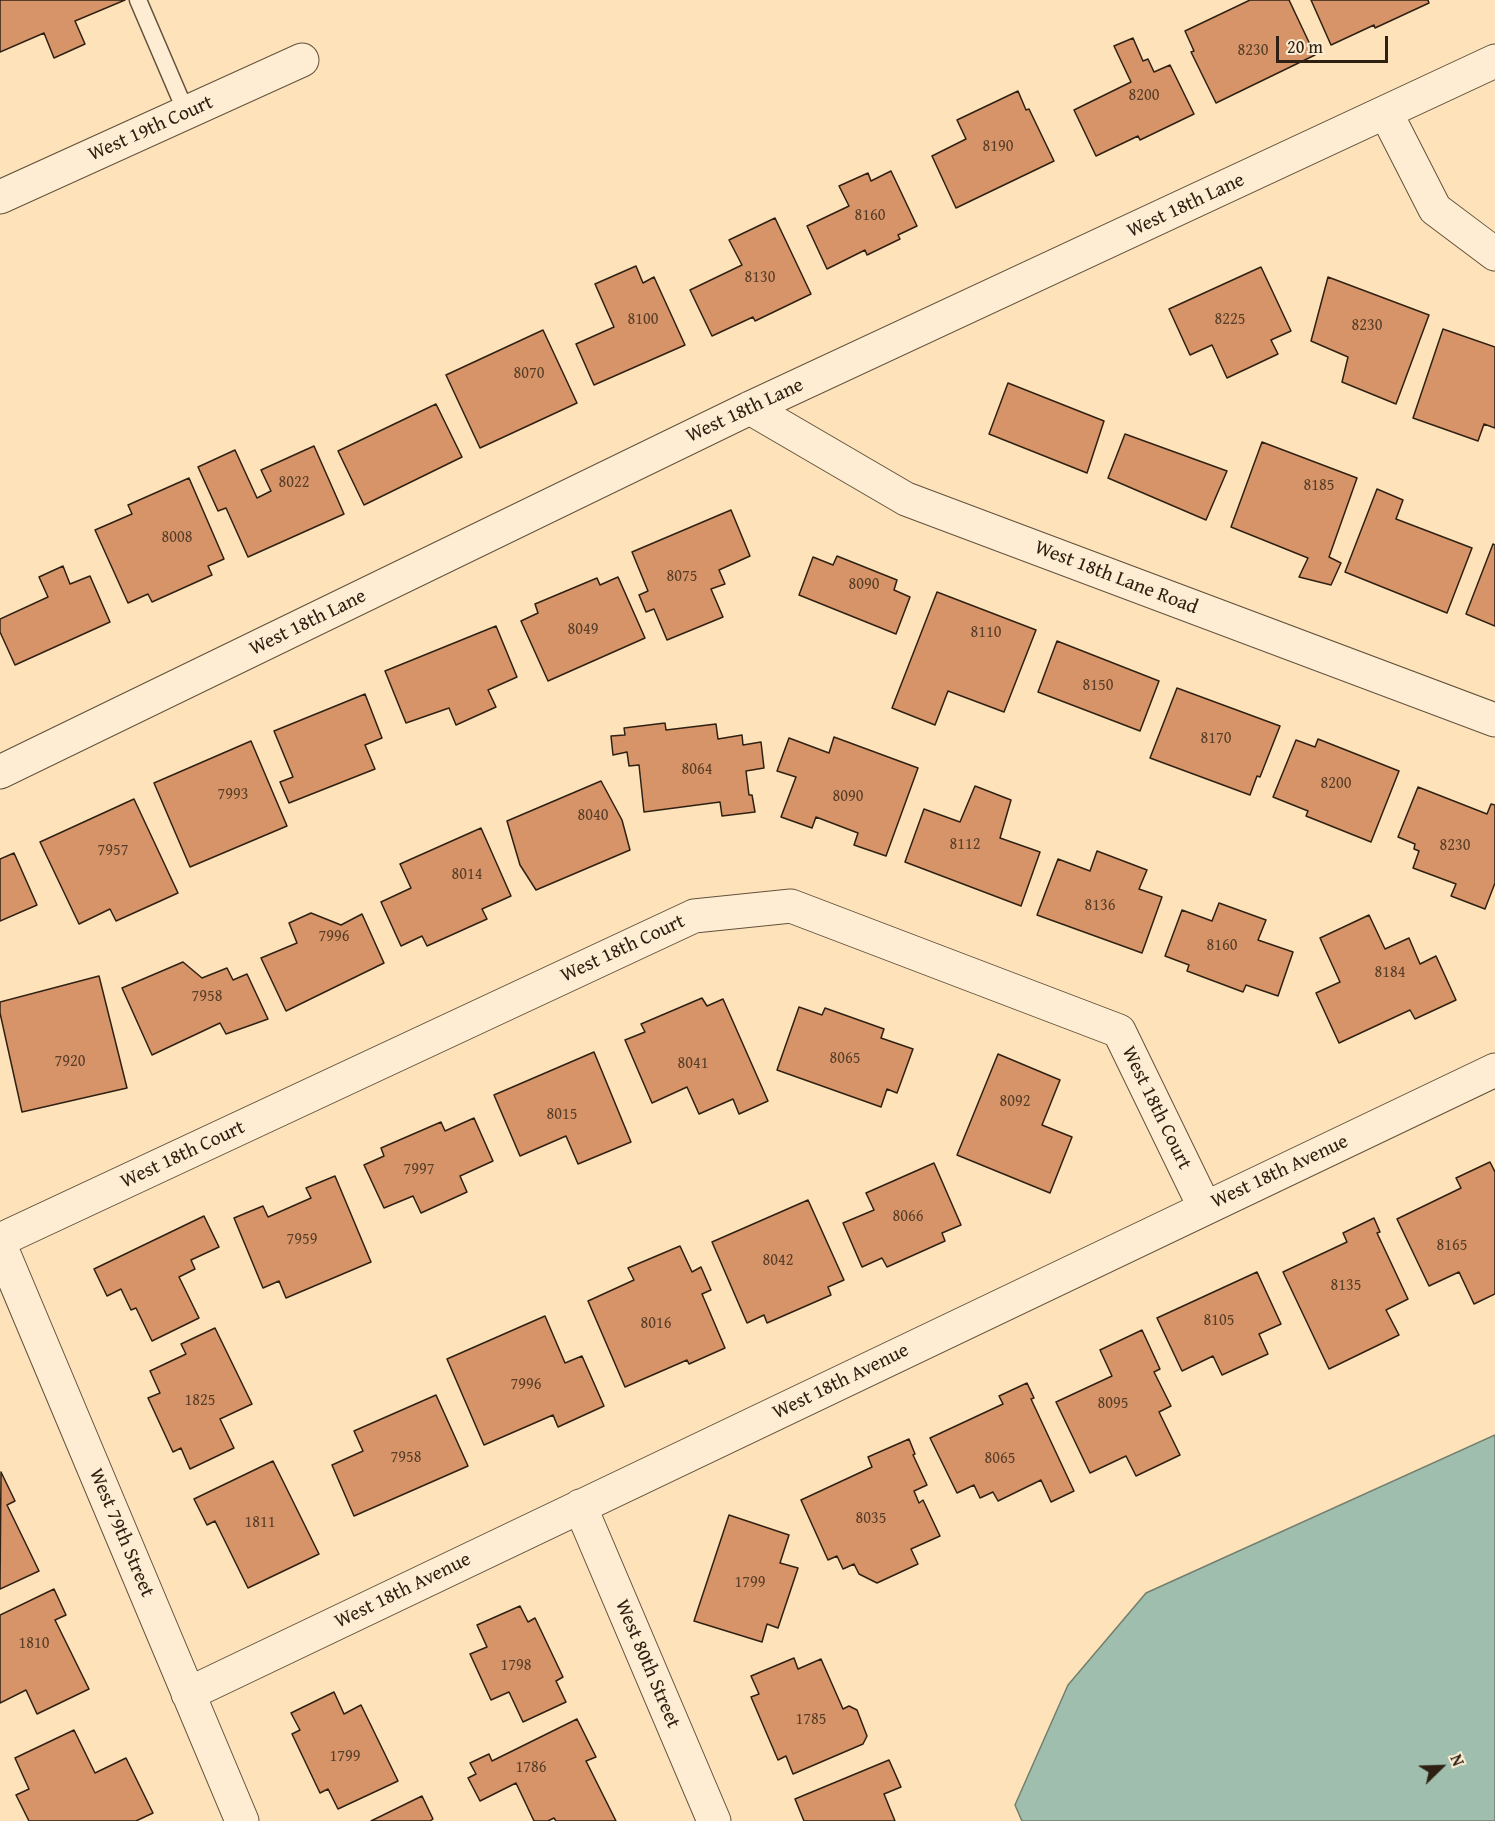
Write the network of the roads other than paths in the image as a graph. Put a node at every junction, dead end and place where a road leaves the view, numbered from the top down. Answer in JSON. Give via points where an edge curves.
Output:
{"nodes":[{"id":1,"x":138,"y":0,"type":"edge"},
{"id":2,"x":302,"y":60,"type":"dead end"},
{"id":3,"x":1495,"y":61,"type":"edge"},
{"id":4,"x":186,"y":112,"type":"junction"},
{"id":5,"x":1386,"y":113,"type":"junction"},
{"id":6,"x":0,"y":198,"type":"edge"},
{"id":7,"x":1495,"y":254,"type":"edge"},
{"id":8,"x":750,"y":408,"type":"junction"},
{"id":9,"x":1495,"y":720,"type":"edge"},
{"id":10,"x":0,"y":772,"type":"edge"},
{"id":11,"x":1495,"y":1070,"type":"edge"},
{"id":12,"x":1204,"y":1208,"type":"junction"},
{"id":13,"x":0,"y":1240,"type":"edge"},
{"id":14,"x":0,"y":1245,"type":"edge"},
{"id":15,"x":580,"y":1506,"type":"junction"},
{"id":16,"x":188,"y":1694,"type":"junction"},
{"id":17,"x":242,"y":1821,"type":"edge"},
{"id":18,"x":714,"y":1821,"type":"edge"}],
"edges":[{"from":1,"to":4,"type":"lane"},
{"from":2,"to":4,"type":"street","name":"West 19th Court"},
{"from":3,"to":5,"type":"street","name":"West 18th Lane"},
{"from":4,"to":6,"type":"street","name":"West 19th Court"},
{"from":5,"to":7,"type":"street","via":[[1435,209]]},
{"from":5,"to":8,"type":"street","name":"West 18th Lane"},
{"from":8,"to":9,"type":"street","name":"West 18th Lane Road","via":[[906,499]]},
{"from":8,"to":10,"type":"street","name":"West 18th Lane"},
{"from":11,"to":12,"type":"street","name":"West 18th Avenue"},
{"from":12,"to":13,"type":"street","name":"West 18th Court","via":[[1119,1031],[791,906],[694,915]]},
{"from":12,"to":15,"type":"street","name":"West 18th Avenue"},
{"from":14,"to":16,"type":"street","name":"West 79th Street"},
{"from":15,"to":16,"type":"street","name":"West 18th Avenue"},
{"from":15,"to":18,"type":"street","name":"West 80th Street"},
{"from":16,"to":17,"type":"street","name":"West 79th Street"}]}
